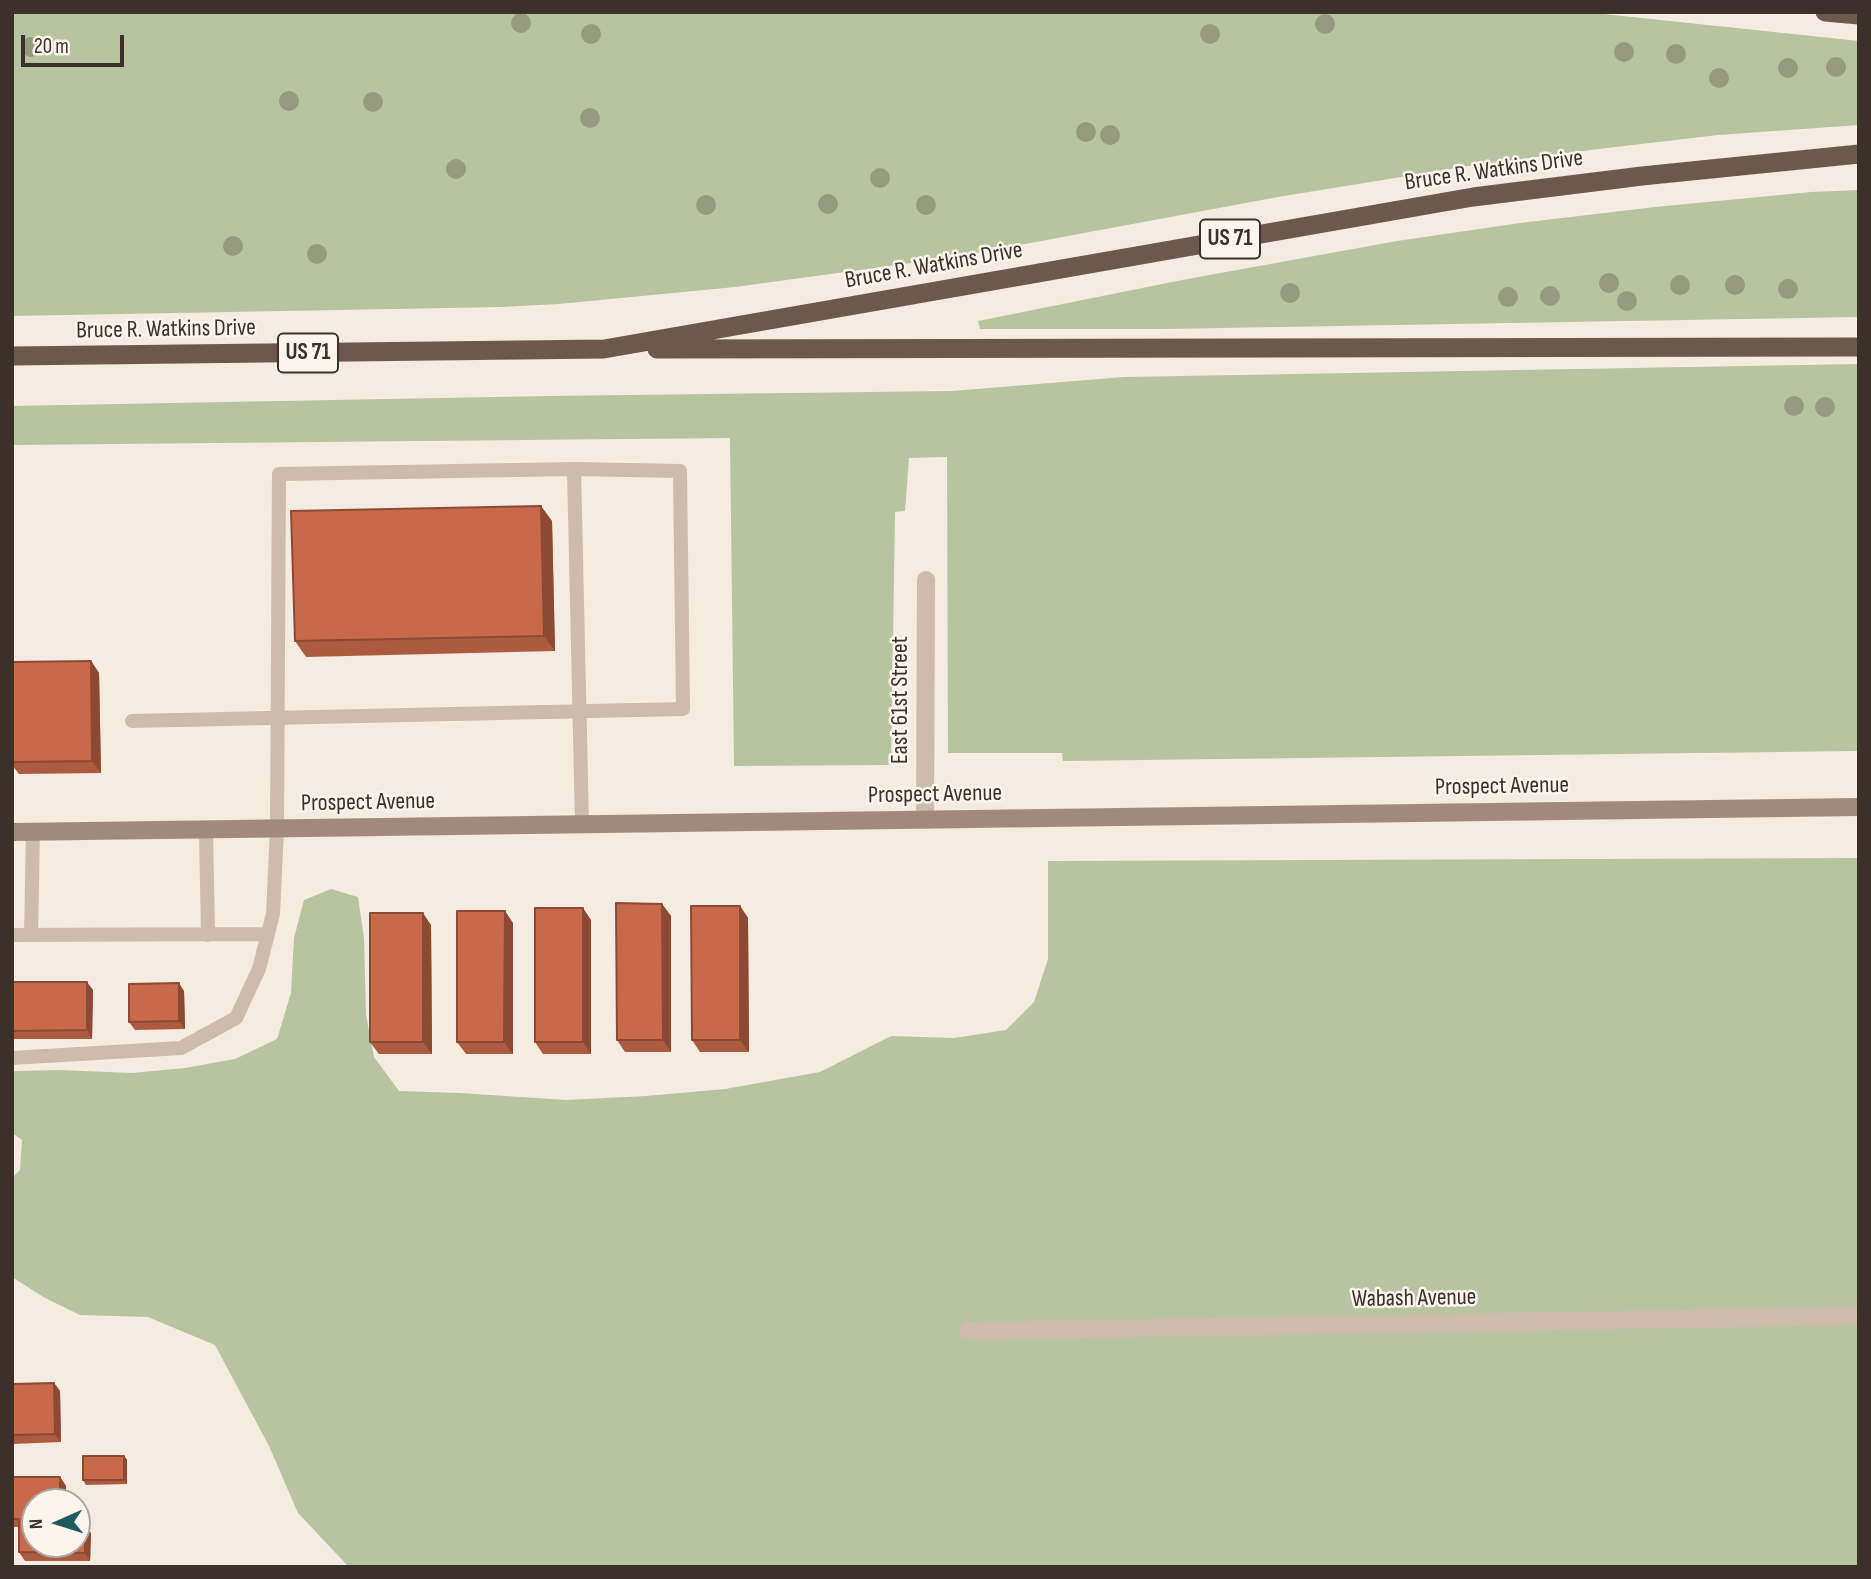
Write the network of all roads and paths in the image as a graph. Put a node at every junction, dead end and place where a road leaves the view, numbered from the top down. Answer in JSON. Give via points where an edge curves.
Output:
{"nodes":[{"id":1,"x":1825,"y":12,"type":"edge"},
{"id":2,"x":1859,"y":15,"type":"edge"},
{"id":3,"x":1859,"y":155,"type":"edge"},
{"id":4,"x":1859,"y":347,"type":"edge"},
{"id":5,"x":604,"y":349,"type":"junction"},
{"id":6,"x":12,"y":356,"type":"edge"},
{"id":7,"x":574,"y":469,"type":"junction"},
{"id":8,"x":926,"y":580,"type":"dead end"},
{"id":9,"x":579,"y":711,"type":"junction"},
{"id":10,"x":277,"y":718,"type":"junction"},
{"id":11,"x":132,"y":721,"type":"dead end"},
{"id":12,"x":1859,"y":807,"type":"edge"},
{"id":13,"x":925,"y":820,"type":"junction"},
{"id":14,"x":582,"y":824,"type":"junction"},
{"id":15,"x":276,"y":829,"type":"junction"},
{"id":16,"x":206,"y":830,"type":"junction"},
{"id":17,"x":12,"y":832,"type":"edge"},
{"id":18,"x":33,"y":832,"type":"junction"},
{"id":19,"x":268,"y":934,"type":"junction"},
{"id":20,"x":12,"y":935,"type":"edge"},
{"id":21,"x":31,"y":935,"type":"junction"},
{"id":22,"x":208,"y":935,"type":"junction"},
{"id":23,"x":12,"y":1058,"type":"edge"},
{"id":24,"x":1859,"y":1316,"type":"edge"},
{"id":25,"x":969,"y":1331,"type":"dead end"}],
"edges":[{"from":1,"to":2,"type":"highway"},
{"from":3,"to":5,"type":"highway","name":"Bruce R. Watkins Drive","number":"US 71","via":[[1474,197]]},
{"from":4,"to":5,"type":"highway"},
{"from":5,"to":6,"type":"highway","name":"Bruce R. Watkins Drive","number":"US 71"},
{"from":7,"to":9,"type":"lane"},
{"from":7,"to":9,"type":"lane","via":[[680,471],[683,709]]},
{"from":7,"to":10,"type":"lane","via":[[279,474]]},
{"from":8,"to":13,"type":"street","name":"East 61st Street"},
{"from":9,"to":10,"type":"lane"},
{"from":9,"to":14,"type":"lane"},
{"from":10,"to":11,"type":"lane"},
{"from":10,"to":15,"type":"lane"},
{"from":12,"to":13,"type":"main road","name":"Prospect Avenue"},
{"from":13,"to":14,"type":"main road","name":"Prospect Avenue"},
{"from":14,"to":15,"type":"main road","name":"Prospect Avenue"},
{"from":15,"to":16,"type":"main road","name":"Prospect Avenue"},
{"from":15,"to":19,"type":"lane"},
{"from":16,"to":18,"type":"main road","name":"Prospect Avenue"},
{"from":16,"to":22,"type":"lane"},
{"from":17,"to":18,"type":"main road","name":"Prospect Avenue"},
{"from":18,"to":21,"type":"lane"},
{"from":19,"to":22,"type":"lane"},
{"from":19,"to":23,"type":"lane","via":[[259,969],[236,1018],[181,1048]]},
{"from":20,"to":21,"type":"lane"},
{"from":21,"to":22,"type":"lane"},
{"from":24,"to":25,"type":"street","name":"Wabash Avenue"}]}
